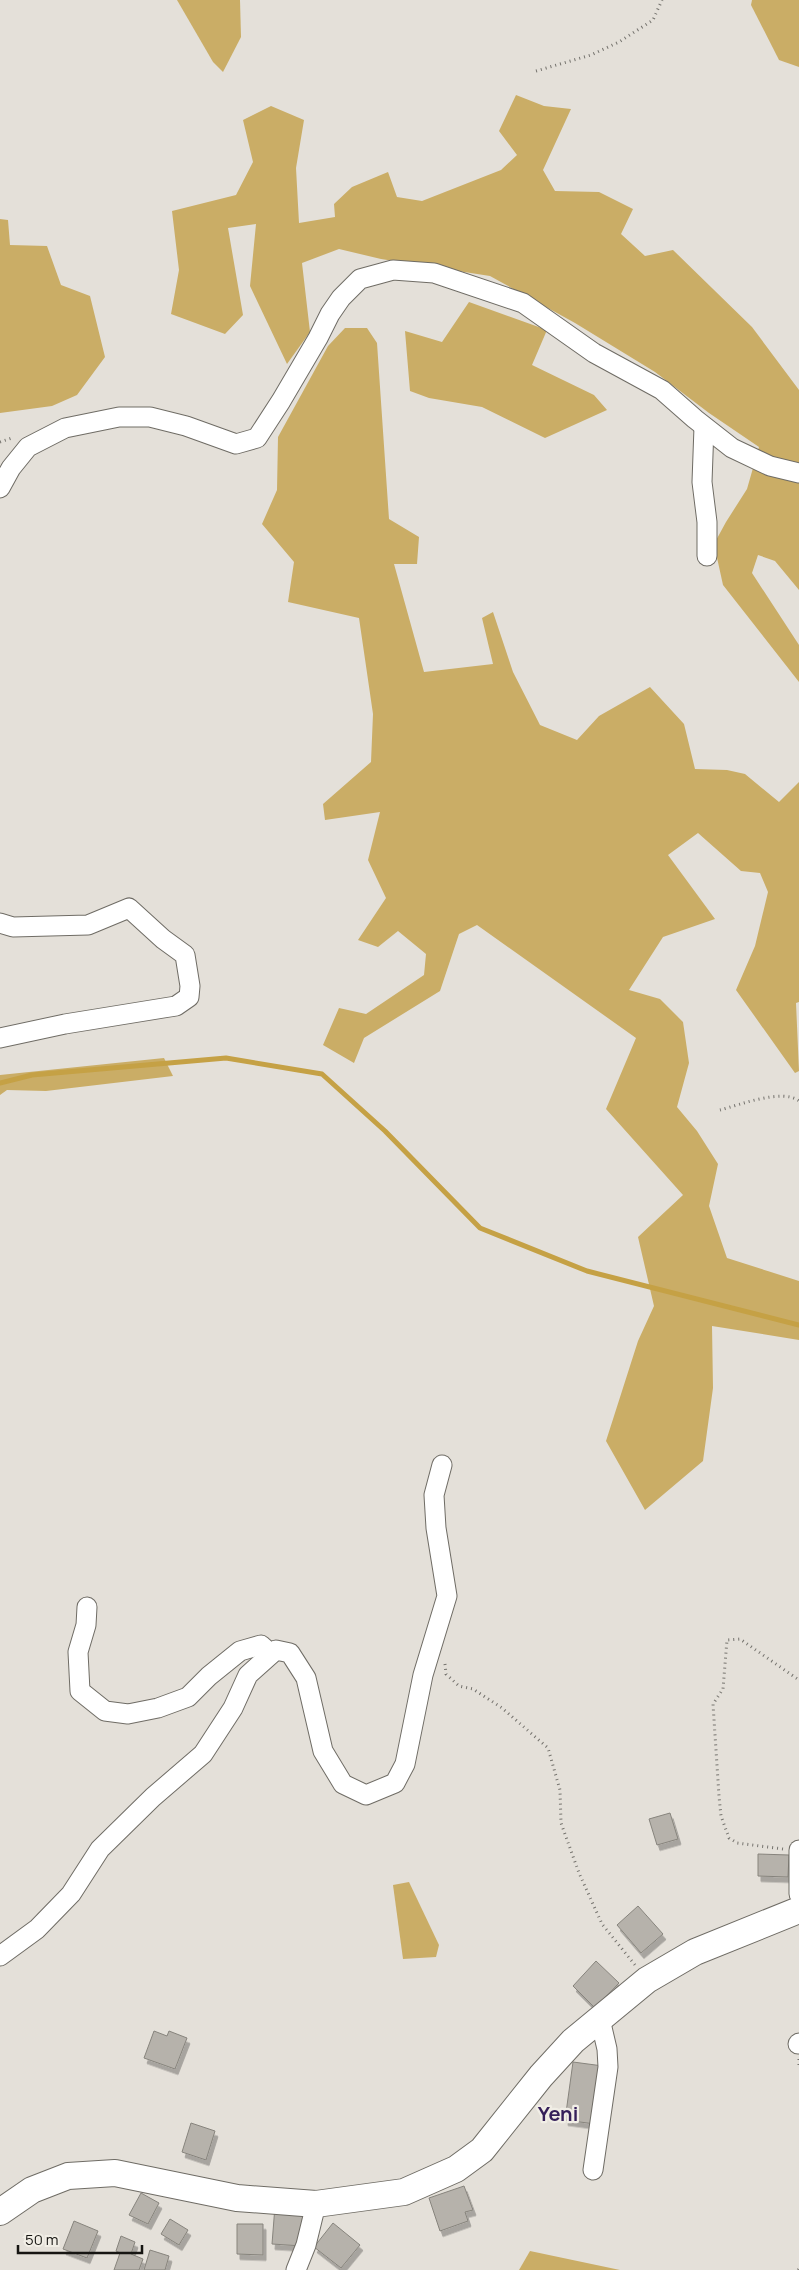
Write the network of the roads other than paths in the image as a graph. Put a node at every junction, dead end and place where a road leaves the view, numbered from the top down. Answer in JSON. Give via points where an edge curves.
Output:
{"nodes":[{"id":1,"x":704,"y":427,"type":"junction"},
{"id":2,"x":799,"y":473,"type":"edge"},
{"id":3,"x":0,"y":488,"type":"edge"},
{"id":4,"x":707,"y":556,"type":"dead end"},
{"id":5,"x":0,"y":924,"type":"edge"},
{"id":6,"x":0,"y":1038,"type":"edge"},
{"id":7,"x":442,"y":1465,"type":"dead end"},
{"id":8,"x":87,"y":1608,"type":"dead end"},
{"id":9,"x":271,"y":1654,"type":"junction"},
{"id":10,"x":799,"y":1851,"type":"edge"},
{"id":11,"x":799,"y":1894,"type":"edge"},
{"id":12,"x":799,"y":1910,"type":"edge"},
{"id":13,"x":0,"y":1956,"type":"edge"},
{"id":14,"x":600,"y":2019,"type":"junction"},
{"id":15,"x":593,"y":2170,"type":"dead end"},
{"id":16,"x":316,"y":2204,"type":"junction"},
{"id":17,"x":0,"y":2211,"type":"edge"},
{"id":18,"x":296,"y":2270,"type":"edge"}],
"edges":[{"from":1,"to":2,"type":"street","via":[[732,448],[770,466]]},
{"from":1,"to":3,"type":"street","via":[[662,390],[594,353],[523,303],[434,273],[393,270],[360,279],[342,298],[257,438],[236,444],[150,417],[119,417],[66,428],[28,447]]},
{"from":1,"to":4,"type":"street","via":[[702,482]]},
{"from":5,"to":6,"type":"street","via":[[13,927],[88,925],[129,908],[185,955],[190,986],[189,998],[176,1006]]},
{"from":7,"to":9,"type":"street","via":[[434,1495],[447,1596],[423,1674],[405,1764],[395,1783],[366,1795],[343,1784],[323,1751],[306,1678],[290,1652],[276,1650]]},
{"from":8,"to":9,"type":"street","via":[[78,1652],[80,1691],[105,1711],[128,1714],[158,1708],[188,1697],[240,1651],[261,1645]]},
{"from":9,"to":13,"type":"street","via":[[248,1674],[233,1708],[203,1754],[100,1849],[71,1894],[37,1929]]},
{"from":10,"to":11,"type":"street"},
{"from":12,"to":14,"type":"main road","via":[[695,1952],[647,1980]]},
{"from":14,"to":15,"type":"street","via":[[608,2067]]},
{"from":14,"to":16,"type":"main road","via":[[573,2041],[547,2069],[482,2150],[456,2169],[404,2192]]},
{"from":16,"to":17,"type":"main road","via":[[237,2198],[115,2173],[68,2176],[32,2190]]},
{"from":16,"to":18,"type":"street"}]}
